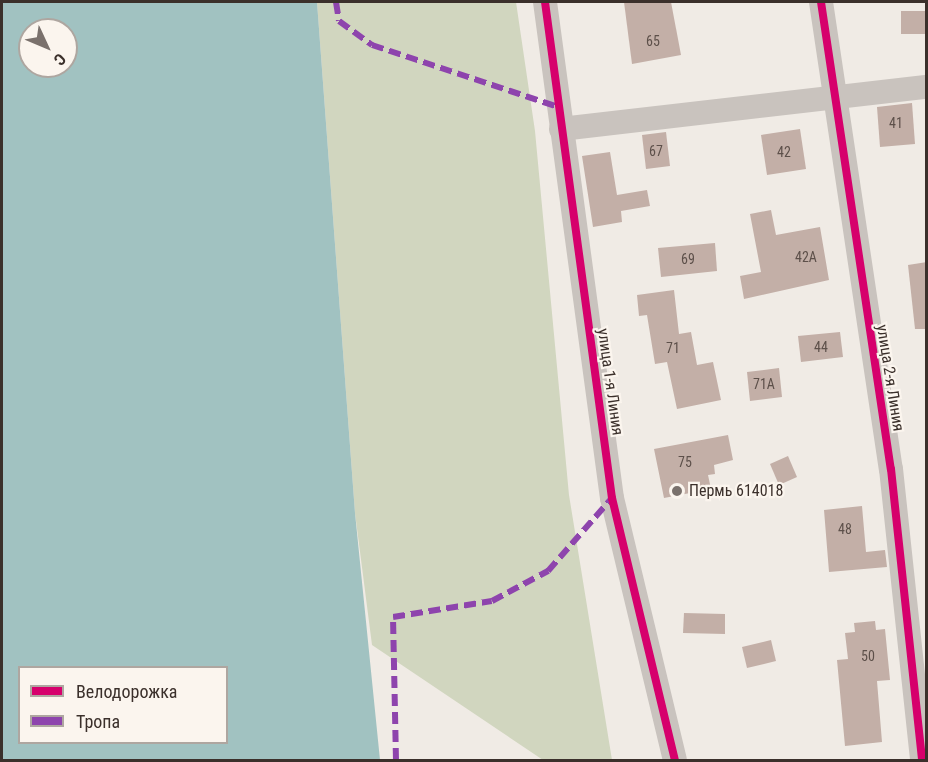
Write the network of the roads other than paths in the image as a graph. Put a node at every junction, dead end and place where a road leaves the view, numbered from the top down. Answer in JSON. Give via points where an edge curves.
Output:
{"nodes":[{"id":1,"x":545,"y":2,"type":"edge"},
{"id":2,"x":821,"y":2,"type":"edge"},
{"id":3,"x":927,"y":87,"type":"edge"},
{"id":4,"x":832,"y":96,"type":"junction"},
{"id":5,"x":561,"y":129,"type":"junction"},
{"id":6,"x":675,"y":760,"type":"edge"},
{"id":7,"x":922,"y":760,"type":"edge"}],
"edges":[{"from":1,"to":5,"type":"street","name":"улица 1-я Линия"},
{"from":2,"to":4,"type":"street","name":"улица 2-я Линия"},
{"from":3,"to":4,"type":"street"},
{"from":4,"to":5,"type":"street"},
{"from":4,"to":7,"type":"street","name":"улица 2-я Линия","via":[[891,469]]},
{"from":5,"to":6,"type":"street","name":"улица 1-я Линия","via":[[612,498]]}]}
